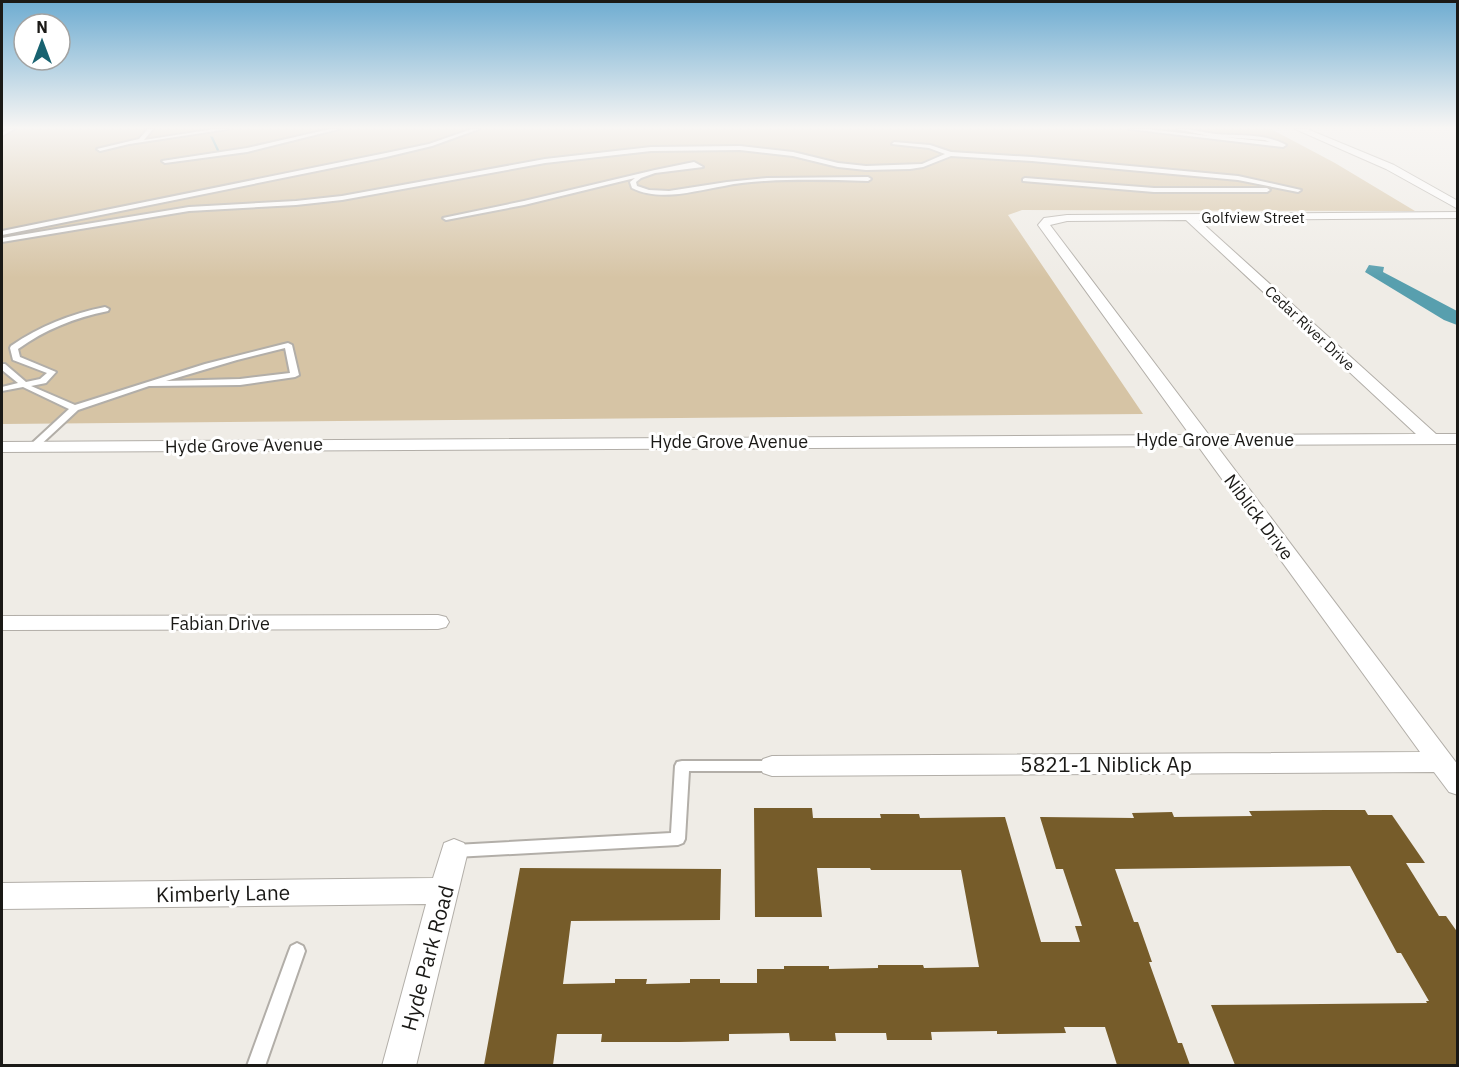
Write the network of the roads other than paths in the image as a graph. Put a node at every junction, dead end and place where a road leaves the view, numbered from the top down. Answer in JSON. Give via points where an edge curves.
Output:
{"nodes":[{"id":1,"x":267,"y":179,"type":"edge"},
{"id":2,"x":447,"y":179,"type":"edge"},
{"id":3,"x":626,"y":179,"type":"edge"},
{"id":4,"x":638,"y":179,"type":"edge"},
{"id":5,"x":868,"y":179,"type":"dead end"},
{"id":6,"x":1238,"y":179,"type":"edge"},
{"id":7,"x":1412,"y":179,"type":"edge"},
{"id":8,"x":1025,"y":180,"type":"dead end"},
{"id":9,"x":1458,"y":206,"type":"edge"},
{"id":10,"x":1458,"y":216,"type":"edge"},
{"id":11,"x":1189,"y":217,"type":"junction"},
{"id":12,"x":446,"y":218,"type":"dead end"},
{"id":13,"x":1048,"y":220,"type":"joint"},
{"id":14,"x":2,"y":232,"type":"edge"},
{"id":15,"x":2,"y":240,"type":"edge"},
{"id":16,"x":105,"y":309,"type":"dead end"},
{"id":17,"x":2,"y":366,"type":"edge"},
{"id":18,"x":150,"y":384,"type":"junction"},
{"id":19,"x":25,"y":385,"type":"junction"},
{"id":20,"x":2,"y":389,"type":"edge"},
{"id":21,"x":75,"y":408,"type":"junction"},
{"id":22,"x":1430,"y":438,"type":"junction"},
{"id":23,"x":1458,"y":438,"type":"edge"},
{"id":24,"x":1201,"y":439,"type":"junction"},
{"id":25,"x":2,"y":447,"type":"edge"},
{"id":26,"x":33,"y":447,"type":"junction"},
{"id":27,"x":438,"y":622,"type":"dead end"},
{"id":28,"x":2,"y":623,"type":"edge"},
{"id":29,"x":1440,"y":762,"type":"junction"},
{"id":30,"x":772,"y":766,"type":"joint"},
{"id":31,"x":1458,"y":785,"type":"edge"},
{"id":32,"x":454,"y":851,"type":"joint"},
{"id":33,"x":445,"y":891,"type":"junction"},
{"id":34,"x":2,"y":896,"type":"edge"},
{"id":35,"x":297,"y":951,"type":"dead end"},
{"id":36,"x":256,"y":1065,"type":"edge"},
{"id":37,"x":399,"y":1065,"type":"edge"}],
"edges":[{"from":1,"to":14,"type":"lane"},
{"from":2,"to":15,"type":"lane","via":[[331,200],[189,209]]},
{"from":3,"to":12,"type":"lane"},
{"from":4,"to":5,"type":"lane","via":[[634,187],[652,192],[751,181]]},
{"from":6,"to":8,"type":"lane","via":[[1298,190],[1164,190]]},
{"from":7,"to":9,"type":"street"},
{"from":10,"to":11,"type":"street","name":"Golfview Street"},
{"from":11,"to":13,"type":"street","name":"Golfview Street"},
{"from":11,"to":22,"type":"street","name":"Cedar River Drive"},
{"from":13,"to":24,"type":"street","name":"Niblick Drive","via":[[1044,225]]},
{"from":16,"to":19,"type":"lane","via":[[60,320],[14,348],[16,358],[51,372],[43,381]]},
{"from":17,"to":19,"type":"lane"},
{"from":18,"to":18,"type":"lane","via":[[288,345],[295,375],[240,382]]},
{"from":18,"to":21,"type":"lane"},
{"from":19,"to":20,"type":"lane"},
{"from":19,"to":21,"type":"lane"},
{"from":21,"to":26,"type":"lane"},
{"from":22,"to":23,"type":"street","name":"Hyde Grove Avenue"},
{"from":22,"to":24,"type":"street","name":"Hyde Grove Avenue"},
{"from":24,"to":26,"type":"street","name":"Hyde Grove Avenue"},
{"from":24,"to":29,"type":"street","name":"Niblick Drive"},
{"from":25,"to":26,"type":"street","name":"Hyde Grove Avenue"},
{"from":27,"to":28,"type":"street","name":"Fabian Drive"},
{"from":29,"to":30,"type":"street","name":"5821-1 Niblick Ap"},
{"from":29,"to":31,"type":"street","name":"Niblick Drive"},
{"from":30,"to":32,"type":"lane","via":[[682,766],[678,839]]},
{"from":32,"to":33,"type":"street","name":"Hyde Park Road"},
{"from":33,"to":34,"type":"street","name":"Kimberly Lane"},
{"from":33,"to":37,"type":"street","name":"Hyde Park Road"},
{"from":35,"to":36,"type":"lane"}]}
